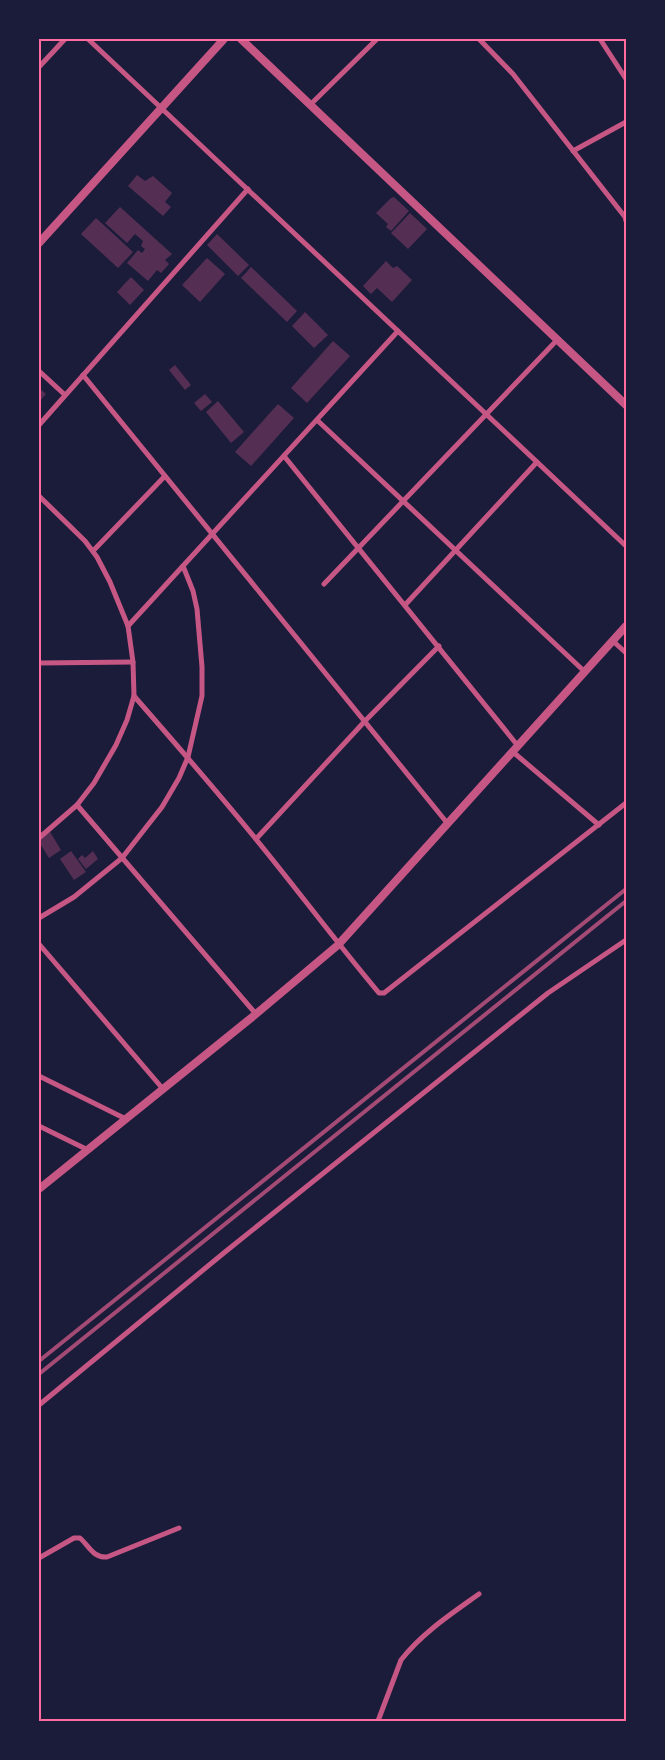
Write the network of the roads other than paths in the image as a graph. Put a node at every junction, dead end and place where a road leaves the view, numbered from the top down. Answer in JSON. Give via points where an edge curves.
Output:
{"nodes":[{"id":1,"x":65,"y":39,"type":"edge"},
{"id":2,"x":88,"y":39,"type":"edge"},
{"id":3,"x":224,"y":39,"type":"edge"},
{"id":4,"x":242,"y":39,"type":"edge"},
{"id":5,"x":376,"y":39,"type":"edge"},
{"id":6,"x":479,"y":39,"type":"edge"},
{"id":7,"x":600,"y":39,"type":"edge"},
{"id":8,"x":39,"y":67,"type":"edge"},
{"id":9,"x":626,"y":79,"type":"edge"},
{"id":10,"x":310,"y":105,"type":"junction"},
{"id":11,"x":161,"y":108,"type":"junction"},
{"id":12,"x":626,"y":122,"type":"edge"},
{"id":13,"x":573,"y":151,"type":"junction"},
{"id":14,"x":248,"y":189,"type":"junction"},
{"id":15,"x":626,"y":218,"type":"edge"},
{"id":16,"x":39,"y":243,"type":"edge"},
{"id":17,"x":398,"y":331,"type":"junction"},
{"id":18,"x":558,"y":339,"type":"junction"},
{"id":19,"x":39,"y":371,"type":"edge"},
{"id":20,"x":83,"y":375,"type":"junction"},
{"id":21,"x":65,"y":395,"type":"junction"},
{"id":22,"x":622,"y":396,"type":"edge"},
{"id":23,"x":626,"y":405,"type":"edge"},
{"id":24,"x":486,"y":414,"type":"junction"},
{"id":25,"x":317,"y":420,"type":"junction"},
{"id":26,"x":39,"y":425,"type":"edge"},
{"id":27,"x":284,"y":456,"type":"junction"},
{"id":28,"x":537,"y":462,"type":"junction"},
{"id":29,"x":165,"y":476,"type":"junction"},
{"id":30,"x":39,"y":496,"type":"edge"},
{"id":31,"x":404,"y":501,"type":"junction"},
{"id":32,"x":213,"y":534,"type":"junction"},
{"id":33,"x":626,"y":546,"type":"edge"},
{"id":34,"x":358,"y":548,"type":"junction"},
{"id":35,"x":456,"y":550,"type":"junction"},
{"id":36,"x":93,"y":551,"type":"junction"},
{"id":37,"x":183,"y":566,"type":"junction"},
{"id":38,"x":324,"y":584,"type":"dead end"},
{"id":39,"x":405,"y":605,"type":"junction"},
{"id":40,"x":128,"y":626,"type":"junction"},
{"id":41,"x":626,"y":626,"type":"edge"},
{"id":42,"x":613,"y":641,"type":"junction"},
{"id":43,"x":438,"y":646,"type":"junction"},
{"id":44,"x":626,"y":653,"type":"edge"},
{"id":45,"x":133,"y":662,"type":"junction"},
{"id":46,"x":39,"y":663,"type":"edge"},
{"id":47,"x":585,"y":672,"type":"junction"},
{"id":48,"x":134,"y":696,"type":"junction"},
{"id":49,"x":365,"y":721,"type":"junction"},
{"id":50,"x":516,"y":749,"type":"junction"},
{"id":51,"x":188,"y":757,"type":"junction"},
{"id":52,"x":626,"y":803,"type":"edge"},
{"id":53,"x":77,"y":805,"type":"junction"},
{"id":54,"x":448,"y":824,"type":"junction"},
{"id":55,"x":599,"y":825,"type":"junction"},
{"id":56,"x":39,"y":838,"type":"edge"},
{"id":57,"x":256,"y":839,"type":"junction"},
{"id":58,"x":122,"y":858,"type":"junction"},
{"id":59,"x":39,"y":918,"type":"edge"},
{"id":60,"x":626,"y":940,"type":"edge"},
{"id":61,"x":39,"y":944,"type":"edge"},
{"id":62,"x":338,"y":945,"type":"junction"},
{"id":63,"x":256,"y":1014,"type":"junction"},
{"id":64,"x":39,"y":1076,"type":"edge"},
{"id":65,"x":163,"y":1089,"type":"junction"},
{"id":66,"x":126,"y":1119,"type":"junction"},
{"id":67,"x":39,"y":1126,"type":"edge"},
{"id":68,"x":88,"y":1150,"type":"junction"},
{"id":69,"x":39,"y":1189,"type":"edge"},
{"id":70,"x":39,"y":1406,"type":"edge"},
{"id":71,"x":179,"y":1528,"type":"dead end"},
{"id":72,"x":39,"y":1558,"type":"edge"},
{"id":73,"x":479,"y":1594,"type":"dead end"},
{"id":74,"x":378,"y":1721,"type":"edge"}],
"edges":[{"from":1,"to":8,"type":"street"},
{"from":2,"to":11,"type":"street"},
{"from":3,"to":11,"type":"street"},
{"from":4,"to":10,"type":"street"},
{"from":5,"to":10,"type":"street"},
{"from":6,"to":13,"type":"street","via":[[513,74]]},
{"from":7,"to":9,"type":"street"},
{"from":10,"to":18,"type":"street"},
{"from":11,"to":14,"type":"street"},
{"from":11,"to":16,"type":"street"},
{"from":12,"to":13,"type":"street"},
{"from":13,"to":15,"type":"street"},
{"from":14,"to":17,"type":"street"},
{"from":14,"to":20,"type":"street"},
{"from":17,"to":24,"type":"street"},
{"from":17,"to":25,"type":"street"},
{"from":18,"to":22,"type":"street"},
{"from":18,"to":24,"type":"street"},
{"from":19,"to":21,"type":"street"},
{"from":20,"to":21,"type":"street"},
{"from":20,"to":29,"type":"street"},
{"from":21,"to":26,"type":"street"},
{"from":22,"to":23,"type":"street"},
{"from":24,"to":28,"type":"street"},
{"from":24,"to":31,"type":"street"},
{"from":25,"to":27,"type":"street"},
{"from":25,"to":31,"type":"street"},
{"from":27,"to":32,"type":"street"},
{"from":27,"to":34,"type":"street"},
{"from":28,"to":33,"type":"street"},
{"from":28,"to":35,"type":"street"},
{"from":29,"to":32,"type":"street"},
{"from":29,"to":36,"type":"street"},
{"from":30,"to":36,"type":"street"},
{"from":31,"to":34,"type":"street"},
{"from":31,"to":35,"type":"street"},
{"from":32,"to":37,"type":"street"},
{"from":32,"to":49,"type":"street"},
{"from":34,"to":38,"type":"street"},
{"from":34,"to":39,"type":"street"},
{"from":35,"to":39,"type":"street"},
{"from":35,"to":47,"type":"street"},
{"from":36,"to":40,"type":"street"},
{"from":37,"to":40,"type":"street"},
{"from":37,"to":51,"type":"street","via":[[197,609],[202,667],[202,696]]},
{"from":39,"to":43,"type":"street"},
{"from":40,"to":45,"type":"street"},
{"from":41,"to":42,"type":"street"},
{"from":42,"to":44,"type":"street"},
{"from":42,"to":47,"type":"street"},
{"from":43,"to":49,"type":"street"},
{"from":43,"to":50,"type":"street"},
{"from":45,"to":46,"type":"street"},
{"from":45,"to":48,"type":"street"},
{"from":47,"to":50,"type":"street"},
{"from":48,"to":51,"type":"street"},
{"from":48,"to":53,"type":"street","via":[[116,745]]},
{"from":49,"to":54,"type":"street"},
{"from":49,"to":57,"type":"street"},
{"from":50,"to":54,"type":"street"},
{"from":50,"to":55,"type":"street"},
{"from":51,"to":57,"type":"street"},
{"from":51,"to":58,"type":"street","via":[[162,807]]},
{"from":52,"to":55,"type":"street"},
{"from":53,"to":56,"type":"street"},
{"from":53,"to":58,"type":"street"},
{"from":54,"to":62,"type":"street"},
{"from":55,"to":62,"type":"street","via":[[384,993],[379,993]]},
{"from":57,"to":62,"type":"street"},
{"from":58,"to":59,"type":"street","via":[[74,897]]},
{"from":58,"to":63,"type":"street"},
{"from":60,"to":70,"type":"street","via":[[548,993]]},
{"from":61,"to":65,"type":"street"},
{"from":62,"to":63,"type":"street"},
{"from":63,"to":65,"type":"street"},
{"from":64,"to":66,"type":"street"},
{"from":65,"to":66,"type":"street"},
{"from":66,"to":68,"type":"street"},
{"from":67,"to":68,"type":"street"},
{"from":68,"to":69,"type":"street"},
{"from":71,"to":72,"type":"street","via":[[107,1557],[100,1557],[80,1538],[74,1538]]},
{"from":73,"to":74,"type":"street","via":[[425,1634],[401,1660]]}]}
